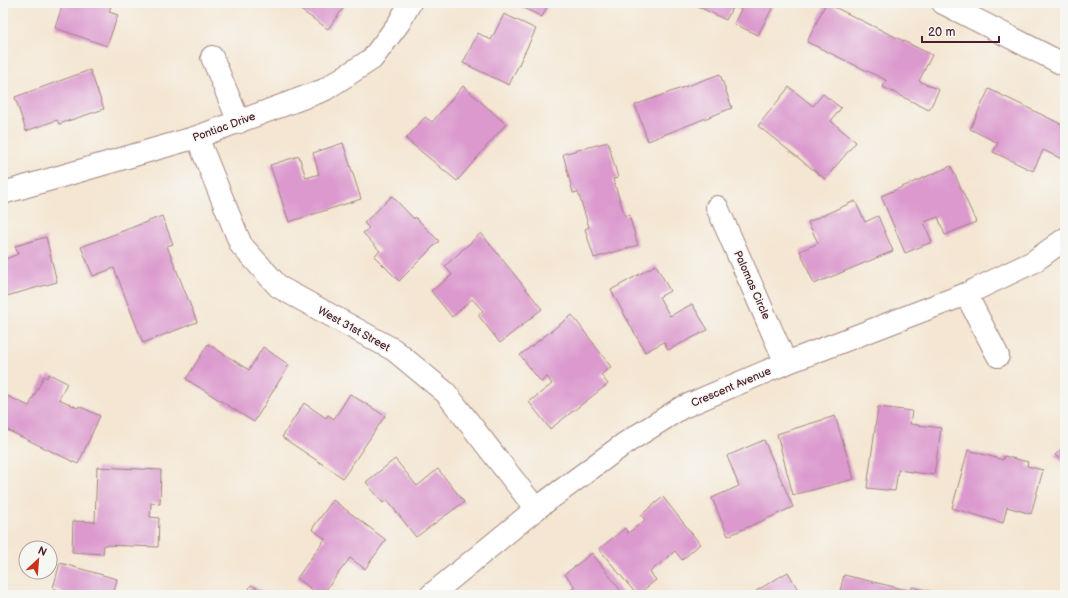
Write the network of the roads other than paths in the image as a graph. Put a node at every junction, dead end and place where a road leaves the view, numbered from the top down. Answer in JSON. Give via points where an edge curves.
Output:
{"nodes":[{"id":1,"x":410,"y":3,"type":"edge"},
{"id":2,"x":943,"y":3,"type":"edge"},
{"id":3,"x":212,"y":58,"type":"dead end"},
{"id":4,"x":1065,"y":65,"type":"edge"},
{"id":5,"x":239,"y":122,"type":"junction"},
{"id":6,"x":197,"y":137,"type":"junction"},
{"id":7,"x":3,"y":193,"type":"edge"},
{"id":8,"x":717,"y":207,"type":"dead end"},
{"id":9,"x":1065,"y":239,"type":"edge"},
{"id":10,"x":966,"y":294,"type":"junction"},
{"id":11,"x":998,"y":356,"type":"dead end"},
{"id":12,"x":786,"y":363,"type":"junction"},
{"id":13,"x":536,"y":509,"type":"junction"},
{"id":14,"x":431,"y":595,"type":"edge"}],
"edges":[{"from":1,"to":5,"type":"street","name":"Pontiac Drive","via":[[399,23],[372,59],[324,90]]},
{"from":2,"to":4,"type":"street"},
{"from":3,"to":5,"type":"street"},
{"from":5,"to":6,"type":"street","name":"Pontiac Drive"},
{"from":6,"to":7,"type":"street","name":"Pontiac Drive"},
{"from":6,"to":13,"type":"street","name":"West 31st Street","via":[[241,245],[279,288],[394,350],[446,393]]},
{"from":8,"to":12,"type":"street","name":"Palomas Circle"},
{"from":9,"to":10,"type":"street","name":"Crescent Avenue","via":[[1033,262]]},
{"from":10,"to":11,"type":"street"},
{"from":10,"to":12,"type":"street","name":"Crescent Avenue"},
{"from":12,"to":13,"type":"street","name":"Crescent Avenue","via":[[681,408],[624,444]]},
{"from":13,"to":14,"type":"street","name":"Crescent Avenue"}]}
